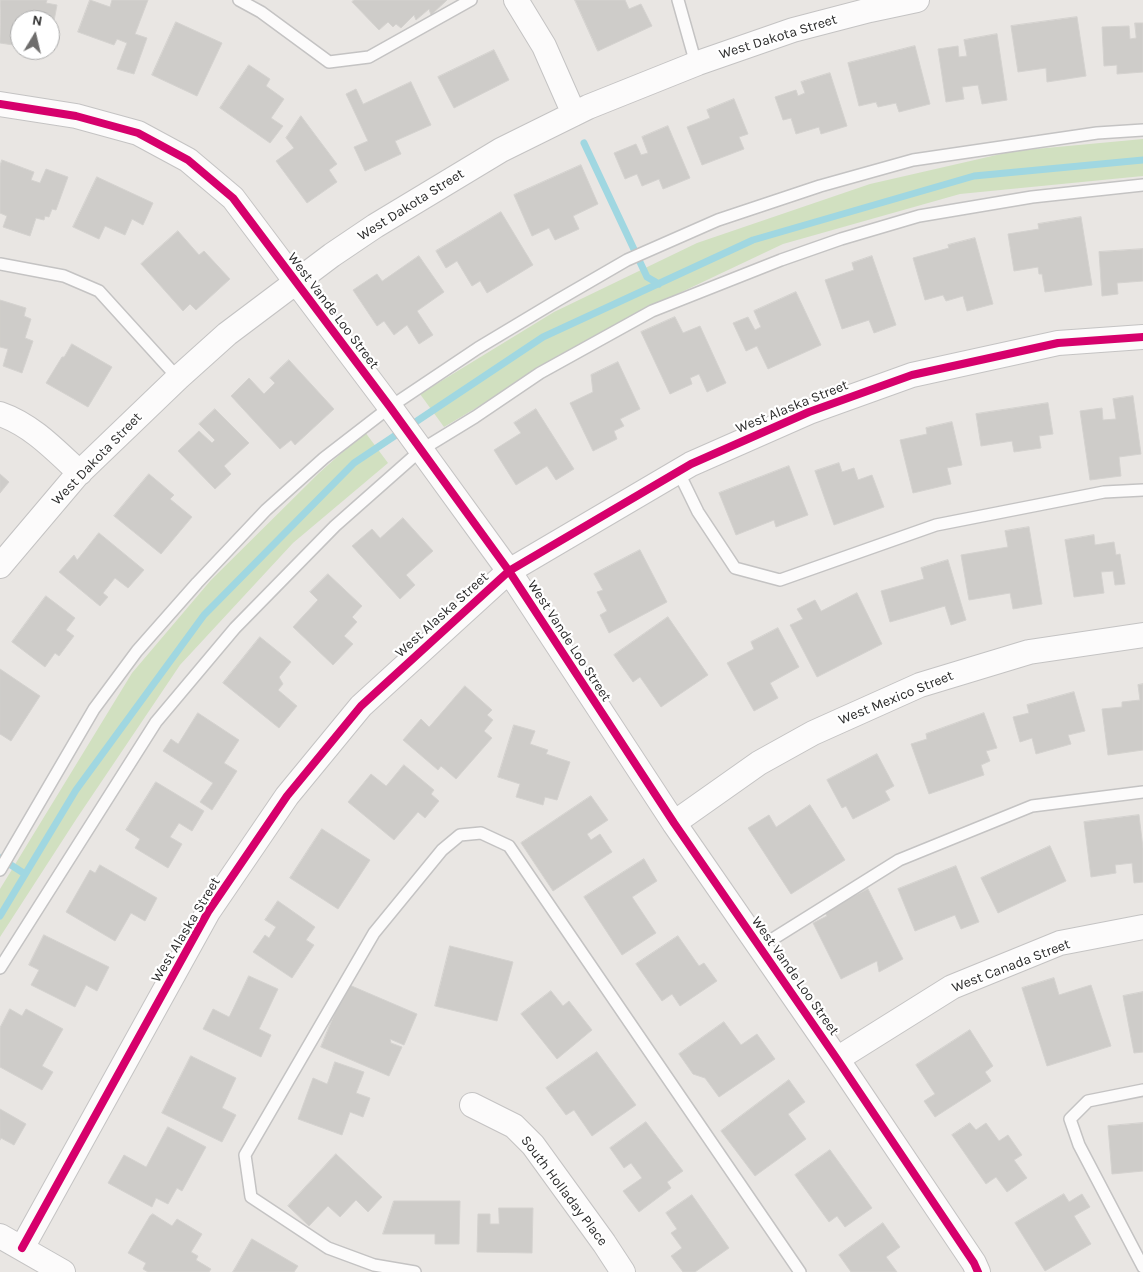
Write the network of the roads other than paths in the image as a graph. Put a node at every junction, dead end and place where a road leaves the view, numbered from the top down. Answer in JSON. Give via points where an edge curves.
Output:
{"nodes":[{"id":1,"x":239,"y":0,"type":"edge"},
{"id":2,"x":471,"y":0,"type":"edge"},
{"id":3,"x":516,"y":0,"type":"edge"},
{"id":4,"x":678,"y":0,"type":"edge"},
{"id":5,"x":918,"y":0,"type":"edge"},
{"id":6,"x":836,"y":9,"type":"edge"},
{"id":7,"x":696,"y":64,"type":"junction"},
{"id":8,"x":0,"y":104,"type":"edge"},
{"id":9,"x":574,"y":114,"type":"junction"},
{"id":10,"x":1143,"y":130,"type":"edge"},
{"id":11,"x":1143,"y":185,"type":"edge"},
{"id":12,"x":0,"y":264,"type":"edge"},
{"id":13,"x":296,"y":282,"type":"junction"},
{"id":14,"x":1143,"y":337,"type":"edge"},
{"id":15,"x":178,"y":378,"type":"junction"},
{"id":16,"x":390,"y":407,"type":"junction"},
{"id":17,"x":0,"y":414,"type":"edge"},
{"id":18,"x":421,"y":450,"type":"junction"},
{"id":19,"x":678,"y":471,"type":"junction"},
{"id":20,"x":80,"y":473,"type":"junction"},
{"id":21,"x":1143,"y":490,"type":"edge"},
{"id":22,"x":0,"y":566,"type":"edge"},
{"id":23,"x":509,"y":571,"type":"junction"},
{"id":24,"x":1143,"y":635,"type":"edge"},
{"id":25,"x":1143,"y":792,"type":"edge"},
{"id":26,"x":674,"y":822,"type":"junction"},
{"id":27,"x":0,"y":870,"type":"edge"},
{"id":28,"x":1143,"y":927,"type":"edge"},
{"id":29,"x":760,"y":947,"type":"junction"},
{"id":30,"x":0,"y":968,"type":"edge"},
{"id":31,"x":837,"y":1059,"type":"junction"},
{"id":32,"x":1143,"y":1090,"type":"edge"},
{"id":33,"x":472,"y":1105,"type":"dead end"},
{"id":34,"x":0,"y":1236,"type":"edge"},
{"id":35,"x":22,"y":1248,"type":"junction"},
{"id":36,"x":1143,"y":1267,"type":"edge"},
{"id":37,"x":63,"y":1272,"type":"edge"},
{"id":38,"x":415,"y":1272,"type":"edge"},
{"id":39,"x":622,"y":1272,"type":"edge"},
{"id":40,"x":800,"y":1272,"type":"edge"},
{"id":41,"x":978,"y":1272,"type":"edge"}],
"edges":[{"from":1,"to":2,"type":"lane","via":[[329,62],[369,56]]},
{"from":3,"to":9,"type":"street","via":[[544,46]]},
{"from":4,"to":7,"type":"lane"},
{"from":5,"to":6,"type":"street","name":"West Dakota Street"},
{"from":6,"to":7,"type":"street","name":"West Dakota Street","via":[[794,30]]},
{"from":7,"to":9,"type":"street","name":"West Dakota Street"},
{"from":8,"to":13,"type":"street","name":"West Vande Loo Street","via":[[76,116],[138,133],[188,160],[233,198]]},
{"from":9,"to":13,"type":"street","name":"West Dakota Street","via":[[501,150],[374,226]]},
{"from":10,"to":16,"type":"lane","via":[[1097,132],[913,160],[718,220],[627,260],[478,348]]},
{"from":11,"to":18,"type":"lane","via":[[1032,197],[919,216],[781,260],[652,311],[540,373]]},
{"from":12,"to":15,"type":"lane","via":[[64,276],[99,291]]},
{"from":13,"to":15,"type":"street","name":"West Dakota Street","via":[[227,334]]},
{"from":13,"to":16,"type":"street","name":"West Vande Loo Street"},
{"from":14,"to":19,"type":"street","name":"West Alaska Street","via":[[1058,343],[912,375],[809,412]]},
{"from":15,"to":20,"type":"street","name":"West Dakota Street"},
{"from":16,"to":18,"type":"street","name":"West Vande Loo Street"},
{"from":16,"to":27,"type":"lane","via":[[324,458],[266,510],[138,651],[94,709]]},
{"from":17,"to":20,"type":"street","via":[[26,426]]},
{"from":18,"to":23,"type":"street","name":"West Vande Loo Street"},
{"from":18,"to":30,"type":"lane","via":[[335,526],[248,614],[156,722]]},
{"from":19,"to":21,"type":"lane","via":[[698,512],[735,568],[780,580],[936,525],[1104,492]]},
{"from":19,"to":23,"type":"street","name":"West Alaska Street"},
{"from":20,"to":22,"type":"street","name":"West Dakota Street"},
{"from":23,"to":26,"type":"street","name":"West Vande Loo Street"},
{"from":23,"to":35,"type":"street","name":"West Alaska Street","via":[[361,706],[287,796],[208,912]]},
{"from":24,"to":26,"type":"street","name":"West Mexico Street","via":[[1029,652],[920,685],[759,763]]},
{"from":25,"to":29,"type":"lane","via":[[1032,806],[899,860]]},
{"from":26,"to":29,"type":"street","name":"West Vande Loo Street"},
{"from":28,"to":31,"type":"street","name":"West Canada Street","via":[[1060,944],[952,987]]},
{"from":29,"to":31,"type":"street","name":"West Vande Loo Street"},
{"from":31,"to":41,"type":"street","name":"West Vande Loo Street"},
{"from":32,"to":36,"type":"lane","via":[[1088,1101],[1070,1119],[1079,1145]]},
{"from":33,"to":39,"type":"street","name":"South Holladay Place","via":[[514,1126],[533,1145]]},
{"from":34,"to":35,"type":"street"},
{"from":35,"to":37,"type":"street"},
{"from":38,"to":40,"type":"lane","via":[[374,1265],[328,1248],[252,1197],[245,1155],[374,933],[442,850],[460,835],[481,833],[509,846]]}]}
